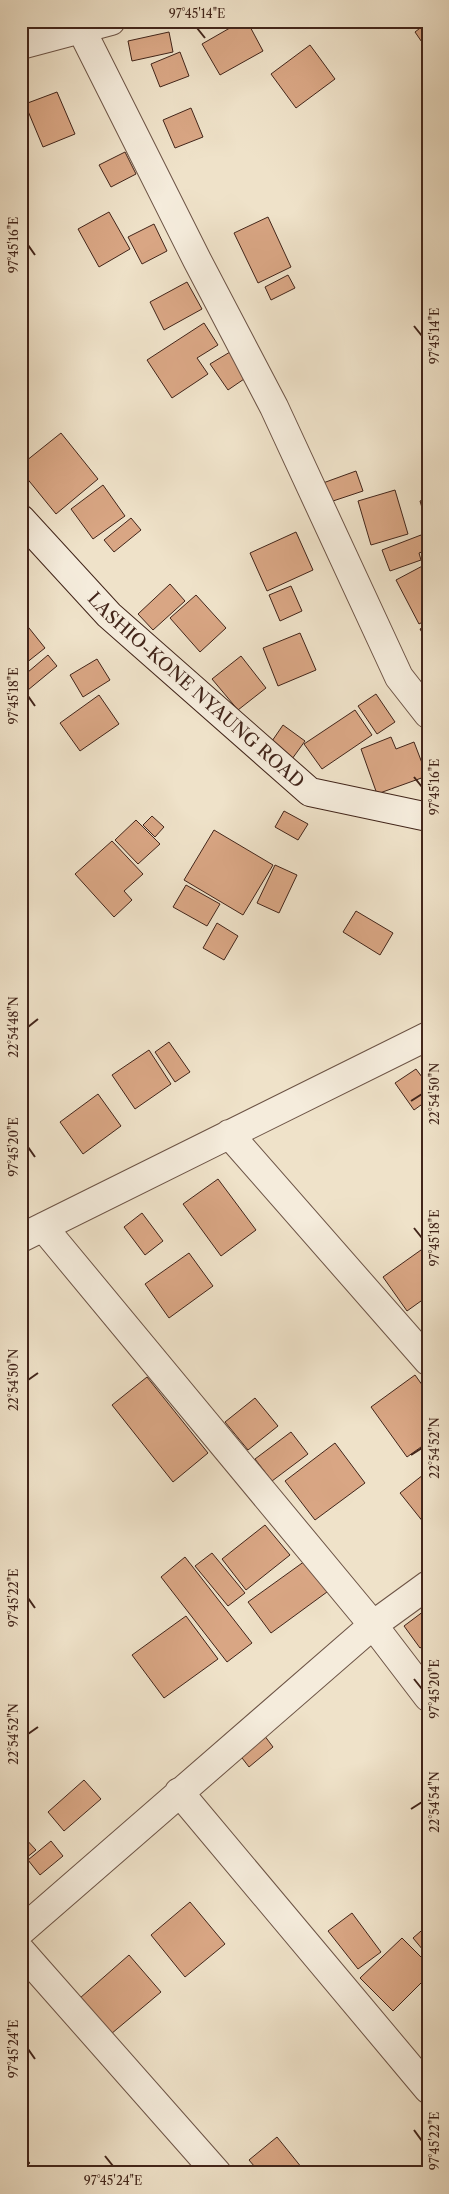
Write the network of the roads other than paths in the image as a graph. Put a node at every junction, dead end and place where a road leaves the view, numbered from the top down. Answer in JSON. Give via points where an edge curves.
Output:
{"nodes":[{"id":1,"x":111,"y":21,"type":"edge"},
{"id":2,"x":79,"y":25,"type":"edge"},
{"id":3,"x":21,"y":45,"type":"edge"},
{"id":4,"x":21,"y":519,"type":"edge"},
{"id":5,"x":428,"y":714,"type":"edge"},
{"id":6,"x":428,"y":817,"type":"edge"},
{"id":7,"x":423,"y":1045,"type":"edge"},
{"id":8,"x":229,"y":1134,"type":"junction"},
{"id":9,"x":32,"y":1232,"type":"edge"},
{"id":10,"x":428,"y":1360,"type":"edge"},
{"id":11,"x":428,"y":1585,"type":"edge"},
{"id":12,"x":373,"y":1625,"type":"junction"},
{"id":13,"x":428,"y":1696,"type":"edge"},
{"id":14,"x":179,"y":1792,"type":"junction"},
{"id":15,"x":21,"y":1931,"type":"edge"},
{"id":16,"x":21,"y":1951,"type":"edge"},
{"id":17,"x":428,"y":2089,"type":"edge"},
{"id":18,"x":216,"y":2173,"type":"edge"}],
"edges":[{"from":1,"to":2,"type":"street"},
{"from":2,"to":3,"type":"street"},
{"from":2,"to":5,"type":"street","via":[[274,407],[399,677]]},
{"from":4,"to":6,"type":"street","name":"LASHIO-KONE NYAUNG ROAD","via":[[109,615],[310,792]]},
{"from":7,"to":8,"type":"street"},
{"from":8,"to":9,"type":"street"},
{"from":8,"to":10,"type":"street"},
{"from":9,"to":12,"type":"street"},
{"from":11,"to":12,"type":"street"},
{"from":12,"to":13,"type":"street"},
{"from":12,"to":14,"type":"street"},
{"from":14,"to":15,"type":"street"},
{"from":14,"to":17,"type":"street"},
{"from":16,"to":18,"type":"street"}]}
